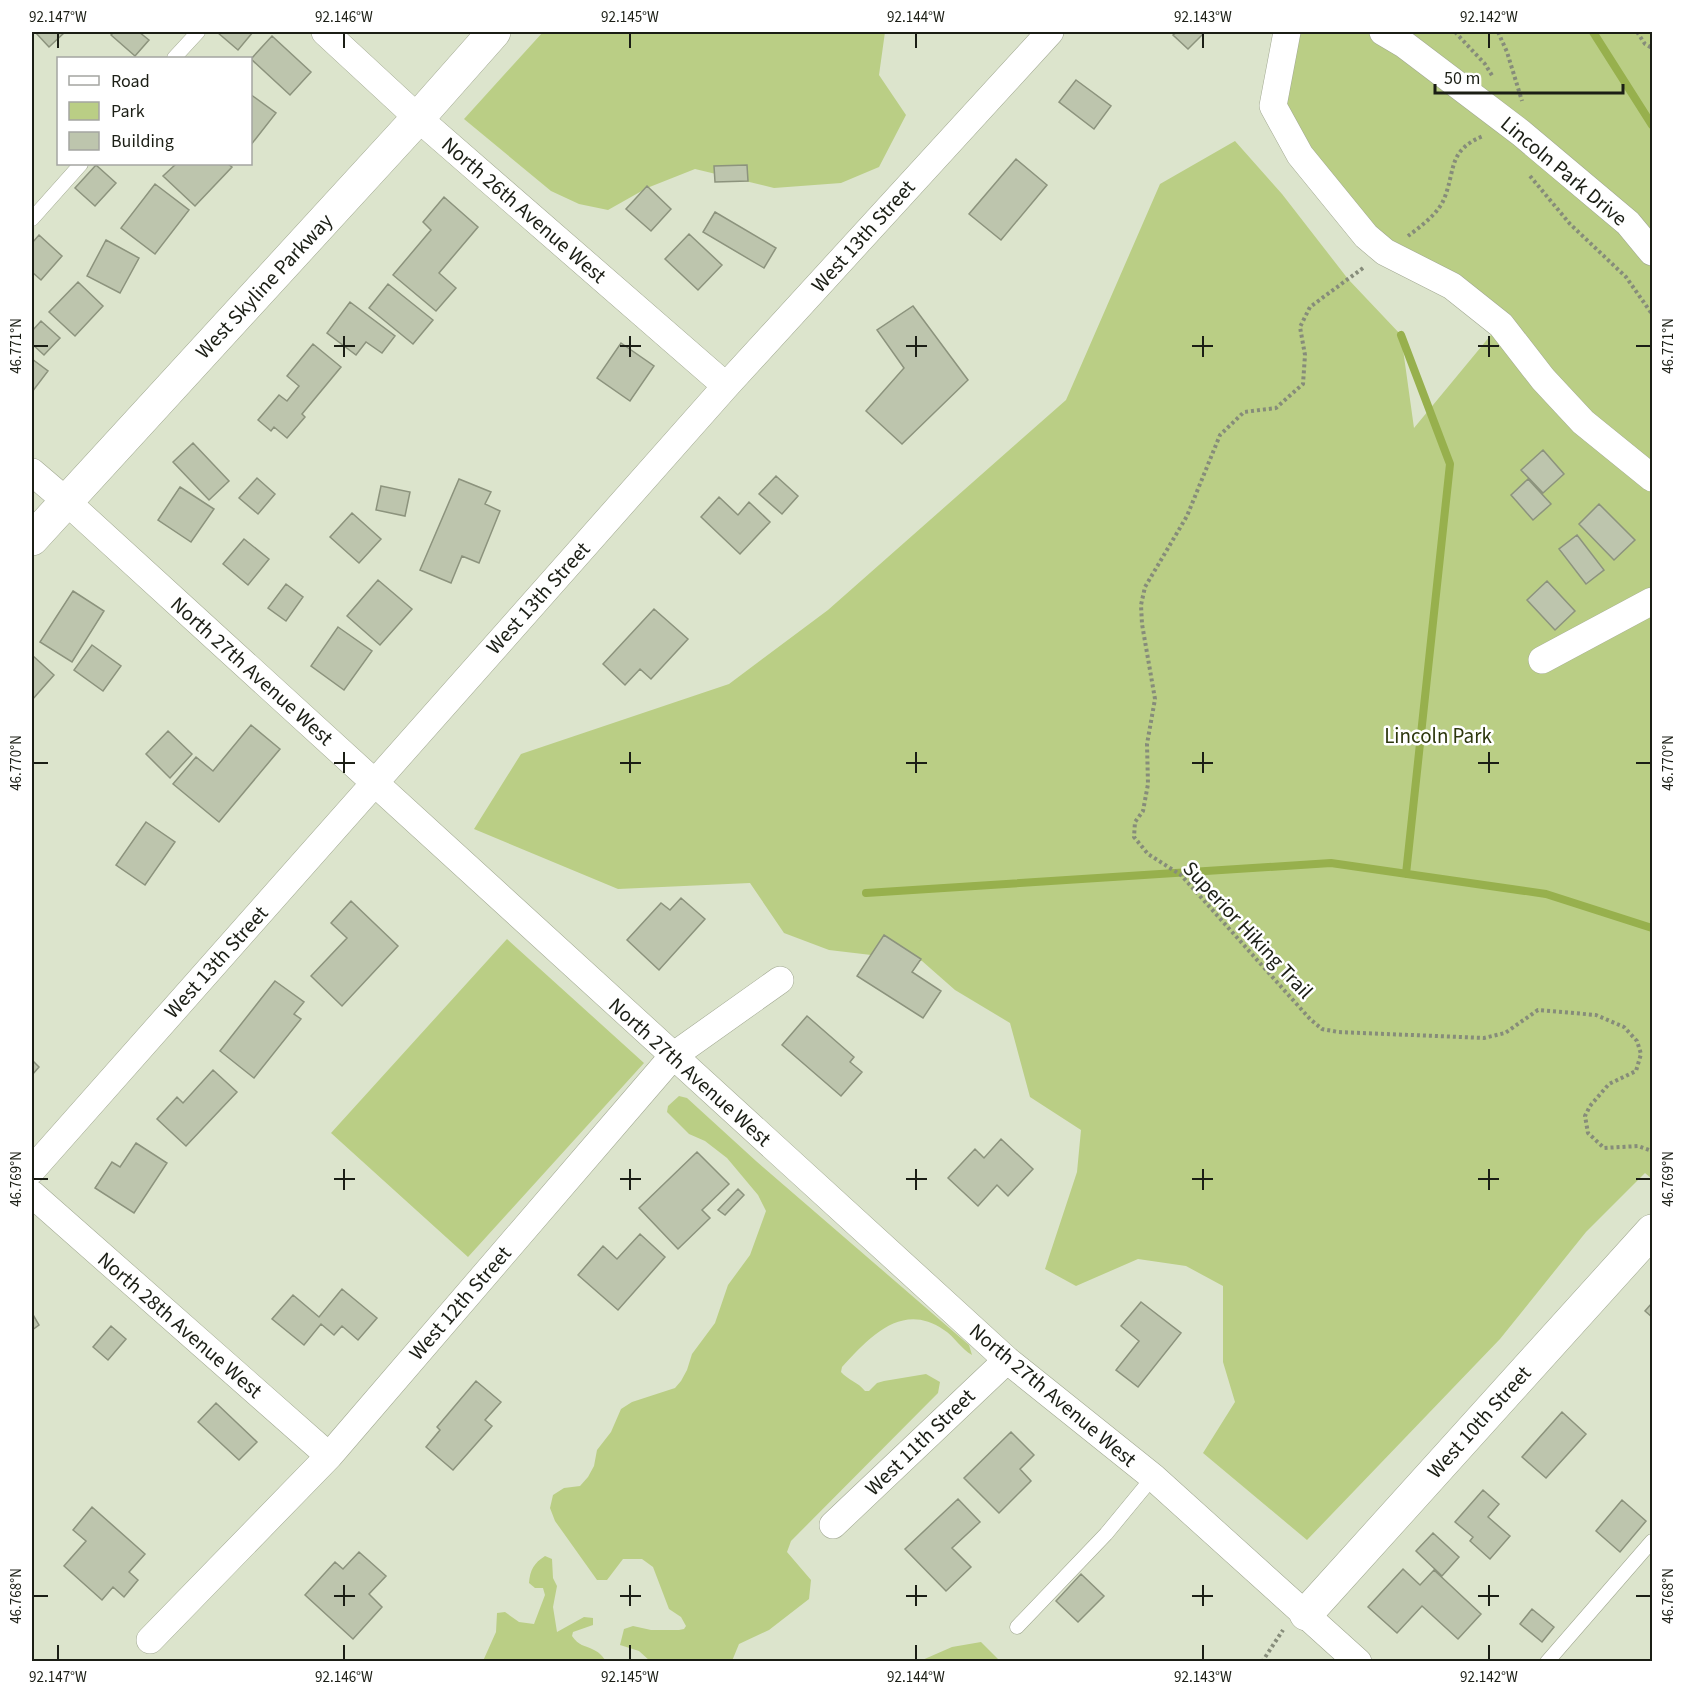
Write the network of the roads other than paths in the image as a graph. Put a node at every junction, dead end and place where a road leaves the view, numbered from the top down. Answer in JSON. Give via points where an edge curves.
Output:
{"nodes":[{"id":1,"x":198,"y":32,"type":"edge"},
{"id":2,"x":325,"y":32,"type":"edge"},
{"id":3,"x":494,"y":32,"type":"edge"},
{"id":4,"x":1050,"y":32,"type":"edge"},
{"id":5,"x":1287,"y":32,"type":"edge"},
{"id":6,"x":1383,"y":32,"type":"edge"},
{"id":7,"x":175,"y":57,"type":"edge"},
{"id":8,"x":418,"y":118,"type":"junction"},
{"id":9,"x":80,"y":165,"type":"edge"},
{"id":10,"x":32,"y":219,"type":"edge"},
{"id":11,"x":1653,"y":252,"type":"edge"},
{"id":12,"x":726,"y":386,"type":"junction"},
{"id":13,"x":32,"y":472,"type":"edge"},
{"id":14,"x":1653,"y":478,"type":"edge"},
{"id":15,"x":66,"y":501,"type":"junction"},
{"id":16,"x":32,"y":538,"type":"edge"},
{"id":17,"x":1653,"y":601,"type":"edge"},
{"id":18,"x":1542,"y":660,"type":"dead end"},
{"id":19,"x":374,"y":784,"type":"junction"},
{"id":20,"x":780,"y":980,"type":"dead end"},
{"id":21,"x":673,"y":1056,"type":"junction"},
{"id":22,"x":32,"y":1170,"type":"edge"},
{"id":23,"x":32,"y":1194,"type":"edge"},
{"id":24,"x":1653,"y":1231,"type":"edge"},
{"id":25,"x":1007,"y":1360,"type":"junction"},
{"id":26,"x":329,"y":1456,"type":"junction"},
{"id":27,"x":1152,"y":1477,"type":"junction"},
{"id":28,"x":833,"y":1525,"type":"dead end"},
{"id":29,"x":1653,"y":1541,"type":"edge"},
{"id":30,"x":1306,"y":1614,"type":"junction"},
{"id":31,"x":1017,"y":1627,"type":"dead end"},
{"id":32,"x":150,"y":1640,"type":"dead end"},
{"id":33,"x":1358,"y":1662,"type":"edge"},
{"id":34,"x":1547,"y":1662,"type":"edge"}],
"edges":[{"from":1,"to":7,"type":"lane"},
{"from":2,"to":8,"type":"street","name":"North 26th Avenue West"},
{"from":3,"to":8,"type":"street","name":"West Skyline Parkway"},
{"from":4,"to":12,"type":"street","name":"West 13th Street"},
{"from":5,"to":14,"type":"street","via":[[1273,106],[1300,155],[1366,236],[1385,252],[1452,286],[1500,325],[1583,422]]},
{"from":6,"to":11,"type":"street","name":"Lincoln Park Drive","via":[[1521,132],[1628,223]]},
{"from":8,"to":12,"type":"street","name":"North 26th Avenue West"},
{"from":8,"to":15,"type":"street","name":"West Skyline Parkway"},
{"from":9,"to":10,"type":"lane"},
{"from":12,"to":19,"type":"street","name":"West 13th Street"},
{"from":13,"to":15,"type":"street","name":"North 27th Avenue West"},
{"from":15,"to":16,"type":"street","name":"West Skyline Parkway"},
{"from":15,"to":19,"type":"street","name":"North 27th Avenue West"},
{"from":17,"to":18,"type":"street"},
{"from":19,"to":21,"type":"street","name":"North 27th Avenue West"},
{"from":19,"to":22,"type":"street","name":"West 13th Street"},
{"from":20,"to":21,"type":"street","name":"West 12th Street"},
{"from":21,"to":25,"type":"street","name":"North 27th Avenue West"},
{"from":21,"to":26,"type":"street","name":"West 12th Street"},
{"from":23,"to":26,"type":"street","name":"North 28th Avenue West"},
{"from":24,"to":30,"type":"street","name":"West 10th Street"},
{"from":25,"to":27,"type":"street","name":"North 27th Avenue West"},
{"from":25,"to":28,"type":"street","name":"West 11th Street"},
{"from":26,"to":32,"type":"street","name":"West 12th Street"},
{"from":27,"to":30,"type":"street","name":"North 27th Avenue West"},
{"from":27,"to":31,"type":"lane","via":[[1106,1534]]},
{"from":29,"to":34,"type":"lane"},
{"from":30,"to":33,"type":"street","name":"North 27th Avenue West"}]}
